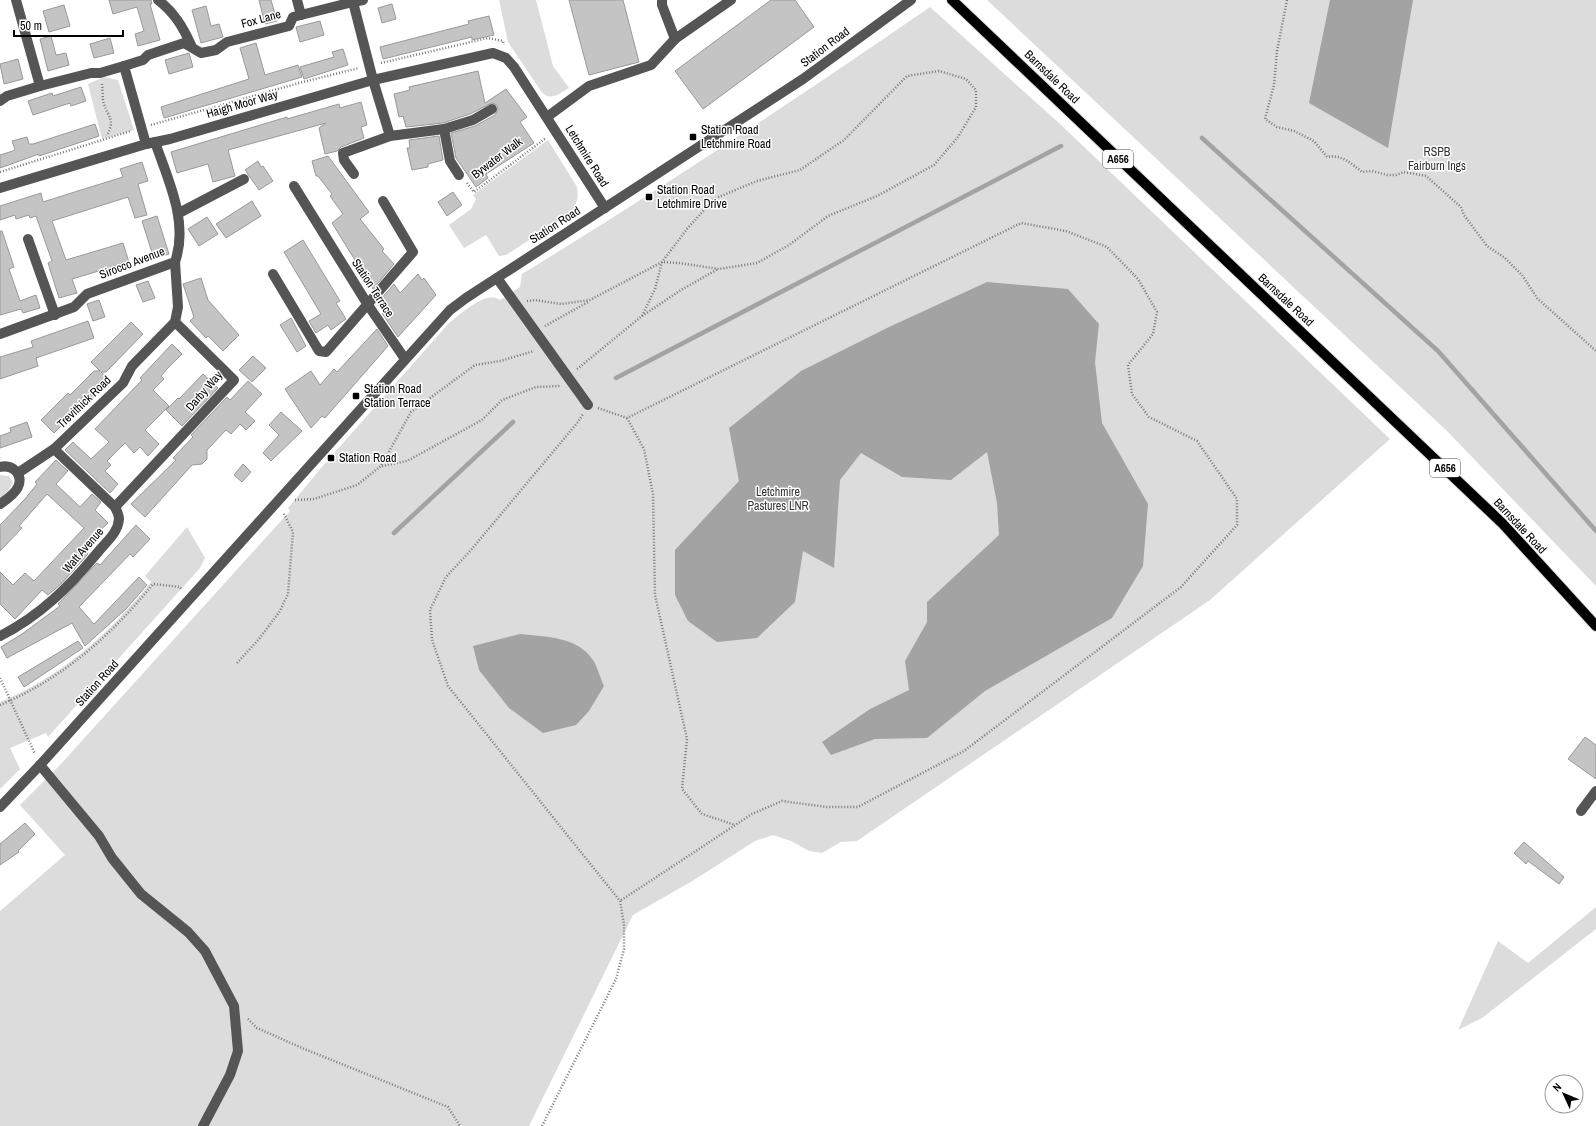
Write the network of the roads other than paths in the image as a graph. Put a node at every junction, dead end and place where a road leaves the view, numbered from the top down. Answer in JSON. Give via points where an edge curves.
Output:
{"nodes":[{"id":1,"x":16,"y":0,"type":"edge"},
{"id":2,"x":158,"y":0,"type":"edge"},
{"id":3,"x":297,"y":0,"type":"edge"},
{"id":4,"x":662,"y":0,"type":"edge"},
{"id":5,"x":731,"y":0,"type":"edge"},
{"id":6,"x":911,"y":0,"type":"edge"},
{"id":7,"x":952,"y":0,"type":"edge"},
{"id":8,"x":358,"y":1,"type":"edge"},
{"id":9,"x":301,"y":16,"type":"junction"},
{"id":10,"x":675,"y":39,"type":"junction"},
{"id":11,"x":191,"y":46,"type":"junction"},
{"id":12,"x":506,"y":58,"type":"joint"},
{"id":13,"x":124,"y":66,"type":"junction"},
{"id":14,"x":373,"y":80,"type":"junction"},
{"id":15,"x":40,"y":86,"type":"junction"},
{"id":16,"x":0,"y":101,"type":"edge"},
{"id":17,"x":492,"y":109,"type":"dead end"},
{"id":18,"x":548,"y":117,"type":"junction"},
{"id":19,"x":444,"y":129,"type":"junction"},
{"id":20,"x":390,"y":136,"type":"junction"},
{"id":21,"x":151,"y":143,"type":"junction"},
{"id":22,"x":354,"y":174,"type":"dead end"},
{"id":23,"x":459,"y":175,"type":"road end"},
{"id":24,"x":244,"y":179,"type":"dead end"},
{"id":25,"x":294,"y":186,"type":"dead end"},
{"id":26,"x":0,"y":188,"type":"edge"},
{"id":27,"x":383,"y":201,"type":"dead end"},
{"id":28,"x":605,"y":208,"type":"junction"},
{"id":29,"x":179,"y":213,"type":"junction"},
{"id":30,"x":28,"y":239,"type":"dead end"},
{"id":31,"x":174,"y":262,"type":"junction"},
{"id":32,"x":273,"y":274,"type":"dead end"},
{"id":33,"x":497,"y":278,"type":"junction"},
{"id":34,"x":368,"y":305,"type":"junction"},
{"id":35,"x":55,"y":315,"type":"junction"},
{"id":36,"x":175,"y":322,"type":"junction"},
{"id":37,"x":0,"y":334,"type":"edge"},
{"id":38,"x":405,"y":359,"type":"junction"},
{"id":39,"x":588,"y":405,"type":"road end"},
{"id":40,"x":54,"y":449,"type":"junction"},
{"id":41,"x":0,"y":467,"type":"edge"},
{"id":42,"x":18,"y":473,"type":"junction"},
{"id":43,"x":0,"y":504,"type":"edge"},
{"id":44,"x":115,"y":507,"type":"junction"},
{"id":45,"x":1596,"y":626,"type":"edge"},
{"id":46,"x":0,"y":636,"type":"edge"},
{"id":47,"x":40,"y":765,"type":"junction"},
{"id":48,"x":1596,"y":791,"type":"edge"},
{"id":49,"x":0,"y":807,"type":"edge"},
{"id":50,"x":1581,"y":811,"type":"dead end"},
{"id":51,"x":203,"y":1126,"type":"edge"}],
"edges":[{"from":1,"to":15,"type":"street"},
{"from":2,"to":11,"type":"street","via":[[184,28]]},
{"from":3,"to":9,"type":"street"},
{"from":4,"to":10,"type":"street"},
{"from":5,"to":10,"type":"street"},
{"from":6,"to":28,"type":"street","name":"Station Road","via":[[803,79]]},
{"from":7,"to":45,"type":"main road","name":"Barnsdale Road","number":"A656","via":[[1497,519]]},
{"from":8,"to":9,"type":"street","name":"Fox Lane"},
{"from":8,"to":14,"type":"street","name":"Fox Lane"},
{"from":9,"to":11,"type":"street","name":"Fox Lane","via":[[294,17],[289,26],[227,42],[216,50],[201,53]]},
{"from":10,"to":18,"type":"street","via":[[651,65],[589,86]]},
{"from":11,"to":13,"type":"street","name":"Fox Lane","via":[[184,43]]},
{"from":12,"to":14,"type":"street","name":"Haigh Moor Way","via":[[493,53]]},
{"from":12,"to":18,"type":"street","name":"Letchmire Road"},
{"from":13,"to":15,"type":"street","name":"Fox Lane"},
{"from":13,"to":21,"type":"street","via":[[142,128]]},
{"from":14,"to":20,"type":"street","name":"Fox Lane"},
{"from":14,"to":21,"type":"street","name":"Haigh Moor Way"},
{"from":15,"to":16,"type":"street","name":"Fox Lane","via":[[7,96]]},
{"from":17,"to":19,"type":"street","via":[[473,120]]},
{"from":18,"to":28,"type":"street","name":"Letchmire Road"},
{"from":19,"to":20,"type":"street"},
{"from":19,"to":23,"type":"street","name":"Bywater Walk","via":[[450,161]]},
{"from":20,"to":22,"type":"street","via":[[343,153],[344,160]]},
{"from":21,"to":26,"type":"street","name":"Haigh Moor Way"},
{"from":21,"to":29,"type":"street","name":"Sirocco Avenue"},
{"from":24,"to":29,"type":"street"},
{"from":25,"to":34,"type":"street","name":"Station Terrace"},
{"from":27,"to":34,"type":"street","via":[[414,252]]},
{"from":28,"to":33,"type":"street","name":"Station Road"},
{"from":29,"to":31,"type":"street","name":"Sirocco Avenue","via":[[179,243]]},
{"from":30,"to":35,"type":"street"},
{"from":31,"to":35,"type":"street","name":"Sirocco Avenue","via":[[87,294],[74,307]]},
{"from":31,"to":36,"type":"street","via":[[178,308]]},
{"from":32,"to":34,"type":"street","via":[[321,352],[326,352]]},
{"from":33,"to":38,"type":"street","name":"Station Road","via":[[450,310]]},
{"from":33,"to":39,"type":"street"},
{"from":34,"to":38,"type":"street","name":"Station Terrace"},
{"from":35,"to":37,"type":"street","name":"Sirocco Avenue"},
{"from":36,"to":40,"type":"street","name":"Trevithick Road","via":[[132,366],[123,383]]},
{"from":36,"to":44,"type":"street","name":"Darby Way","via":[[234,380]]},
{"from":38,"to":47,"type":"street","name":"Station Road"},
{"from":40,"to":42,"type":"street","name":"Trevithick Road"},
{"from":40,"to":44,"type":"street"},
{"from":41,"to":42,"type":"street","via":[[11,467]]},
{"from":42,"to":43,"type":"street","via":[[18,487]]},
{"from":44,"to":46,"type":"street","name":"Watt Avenue","via":[[119,518],[115,532],[75,580],[39,612]]},
{"from":47,"to":49,"type":"street","name":"Station Road"},
{"from":47,"to":51,"type":"street","via":[[95,831],[112,858],[141,894],[188,932],[205,950],[234,1006],[238,1051],[230,1075]]},
{"from":48,"to":50,"type":"street"}]}
